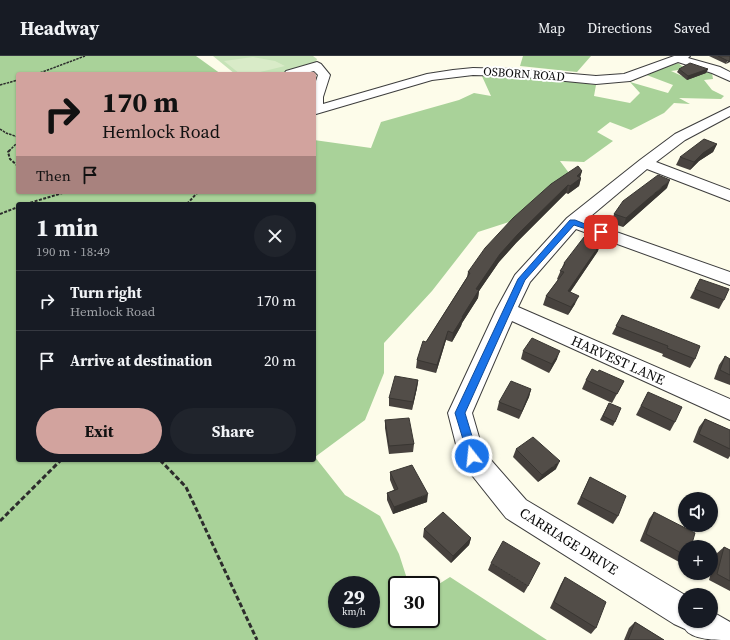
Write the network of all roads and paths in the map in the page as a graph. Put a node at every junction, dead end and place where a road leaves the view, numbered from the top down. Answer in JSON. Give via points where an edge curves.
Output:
{"nodes":[{"id":1,"x":85,"y":56,"type":"edge"},
{"id":2,"x":682,"y":57,"type":"edge"},
{"id":3,"x":317,"y":61,"type":"edge"},
{"id":4,"x":42,"y":72,"type":"edge"},
{"id":5,"x":294,"y":72,"type":"edge"},
{"id":6,"x":730,"y":77,"type":"edge"},
{"id":7,"x":16,"y":81,"type":"edge"},
{"id":8,"x":0,"y":85,"type":"edge"},
{"id":9,"x":729,"y":113,"type":"edge"},
{"id":10,"x":0,"y":129,"type":"edge"},
{"id":11,"x":16,"y":136,"type":"edge"},
{"id":12,"x":16,"y":144,"type":"edge"},
{"id":13,"x":645,"y":163,"type":"junction"},
{"id":14,"x":16,"y":164,"type":"edge"},
{"id":15,"x":59,"y":194,"type":"edge"},
{"id":16,"x":196,"y":194,"type":"edge"},
{"id":17,"x":730,"y":196,"type":"edge"},
{"id":18,"x":33,"y":202,"type":"edge"},
{"id":19,"x":189,"y":202,"type":"edge"},
{"id":20,"x":16,"y":208,"type":"edge"},
{"id":21,"x":0,"y":214,"type":"edge"},
{"id":22,"x":573,"y":222,"type":"junction"},
{"id":23,"x":730,"y":279,"type":"edge"},
{"id":24,"x":506,"y":310,"type":"junction"},
{"id":25,"x":730,"y":410,"type":"edge"},
{"id":26,"x":59,"y":462,"type":"edge"},
{"id":27,"x":162,"y":462,"type":"edge"},
{"id":28,"x":0,"y":521,"type":"edge"},
{"id":29,"x":678,"y":609,"type":"edge"},
{"id":30,"x":709,"y":628,"type":"edge"},
{"id":31,"x":257,"y":640,"type":"edge"},
{"id":32,"x":729,"y":640,"type":"edge"}],
"edges":[{"from":1,"to":4,"type":"path"},
{"from":2,"to":3,"type":"street","name":"OSBORN ROAD","via":[[626,78],[612,80],[516,72],[480,65],[316,110],[324,75]]},
{"from":2,"to":6,"type":"street"},
{"from":3,"to":5,"type":"street"},
{"from":7,"to":8,"type":"path"},
{"from":9,"to":13,"type":"street","name":"CARRIAGE DRIVE","via":[[680,137]]},
{"from":10,"to":11,"type":"path"},
{"from":12,"to":14,"type":"path","via":[[8,152],[10,159]]},
{"from":13,"to":17,"type":"street"},
{"from":13,"to":22,"type":"street","name":"CARRIAGE DRIVE"},
{"from":15,"to":18,"type":"path"},
{"from":16,"to":19,"type":"path"},
{"from":20,"to":21,"type":"path"},
{"from":22,"to":23,"type":"street"},
{"from":22,"to":24,"type":"street","name":"CARRIAGE DRIVE","via":[[522,279]]},
{"from":24,"to":25,"type":"street","name":"HARVEST LANE"},
{"from":24,"to":29,"type":"street","name":"CARRIAGE DRIVE","via":[[460,413],[472,456],[516,509]]},
{"from":26,"to":28,"type":"path"},
{"from":27,"to":31,"type":"path","via":[[186,487]]},
{"from":30,"to":32,"type":"street"}]}
